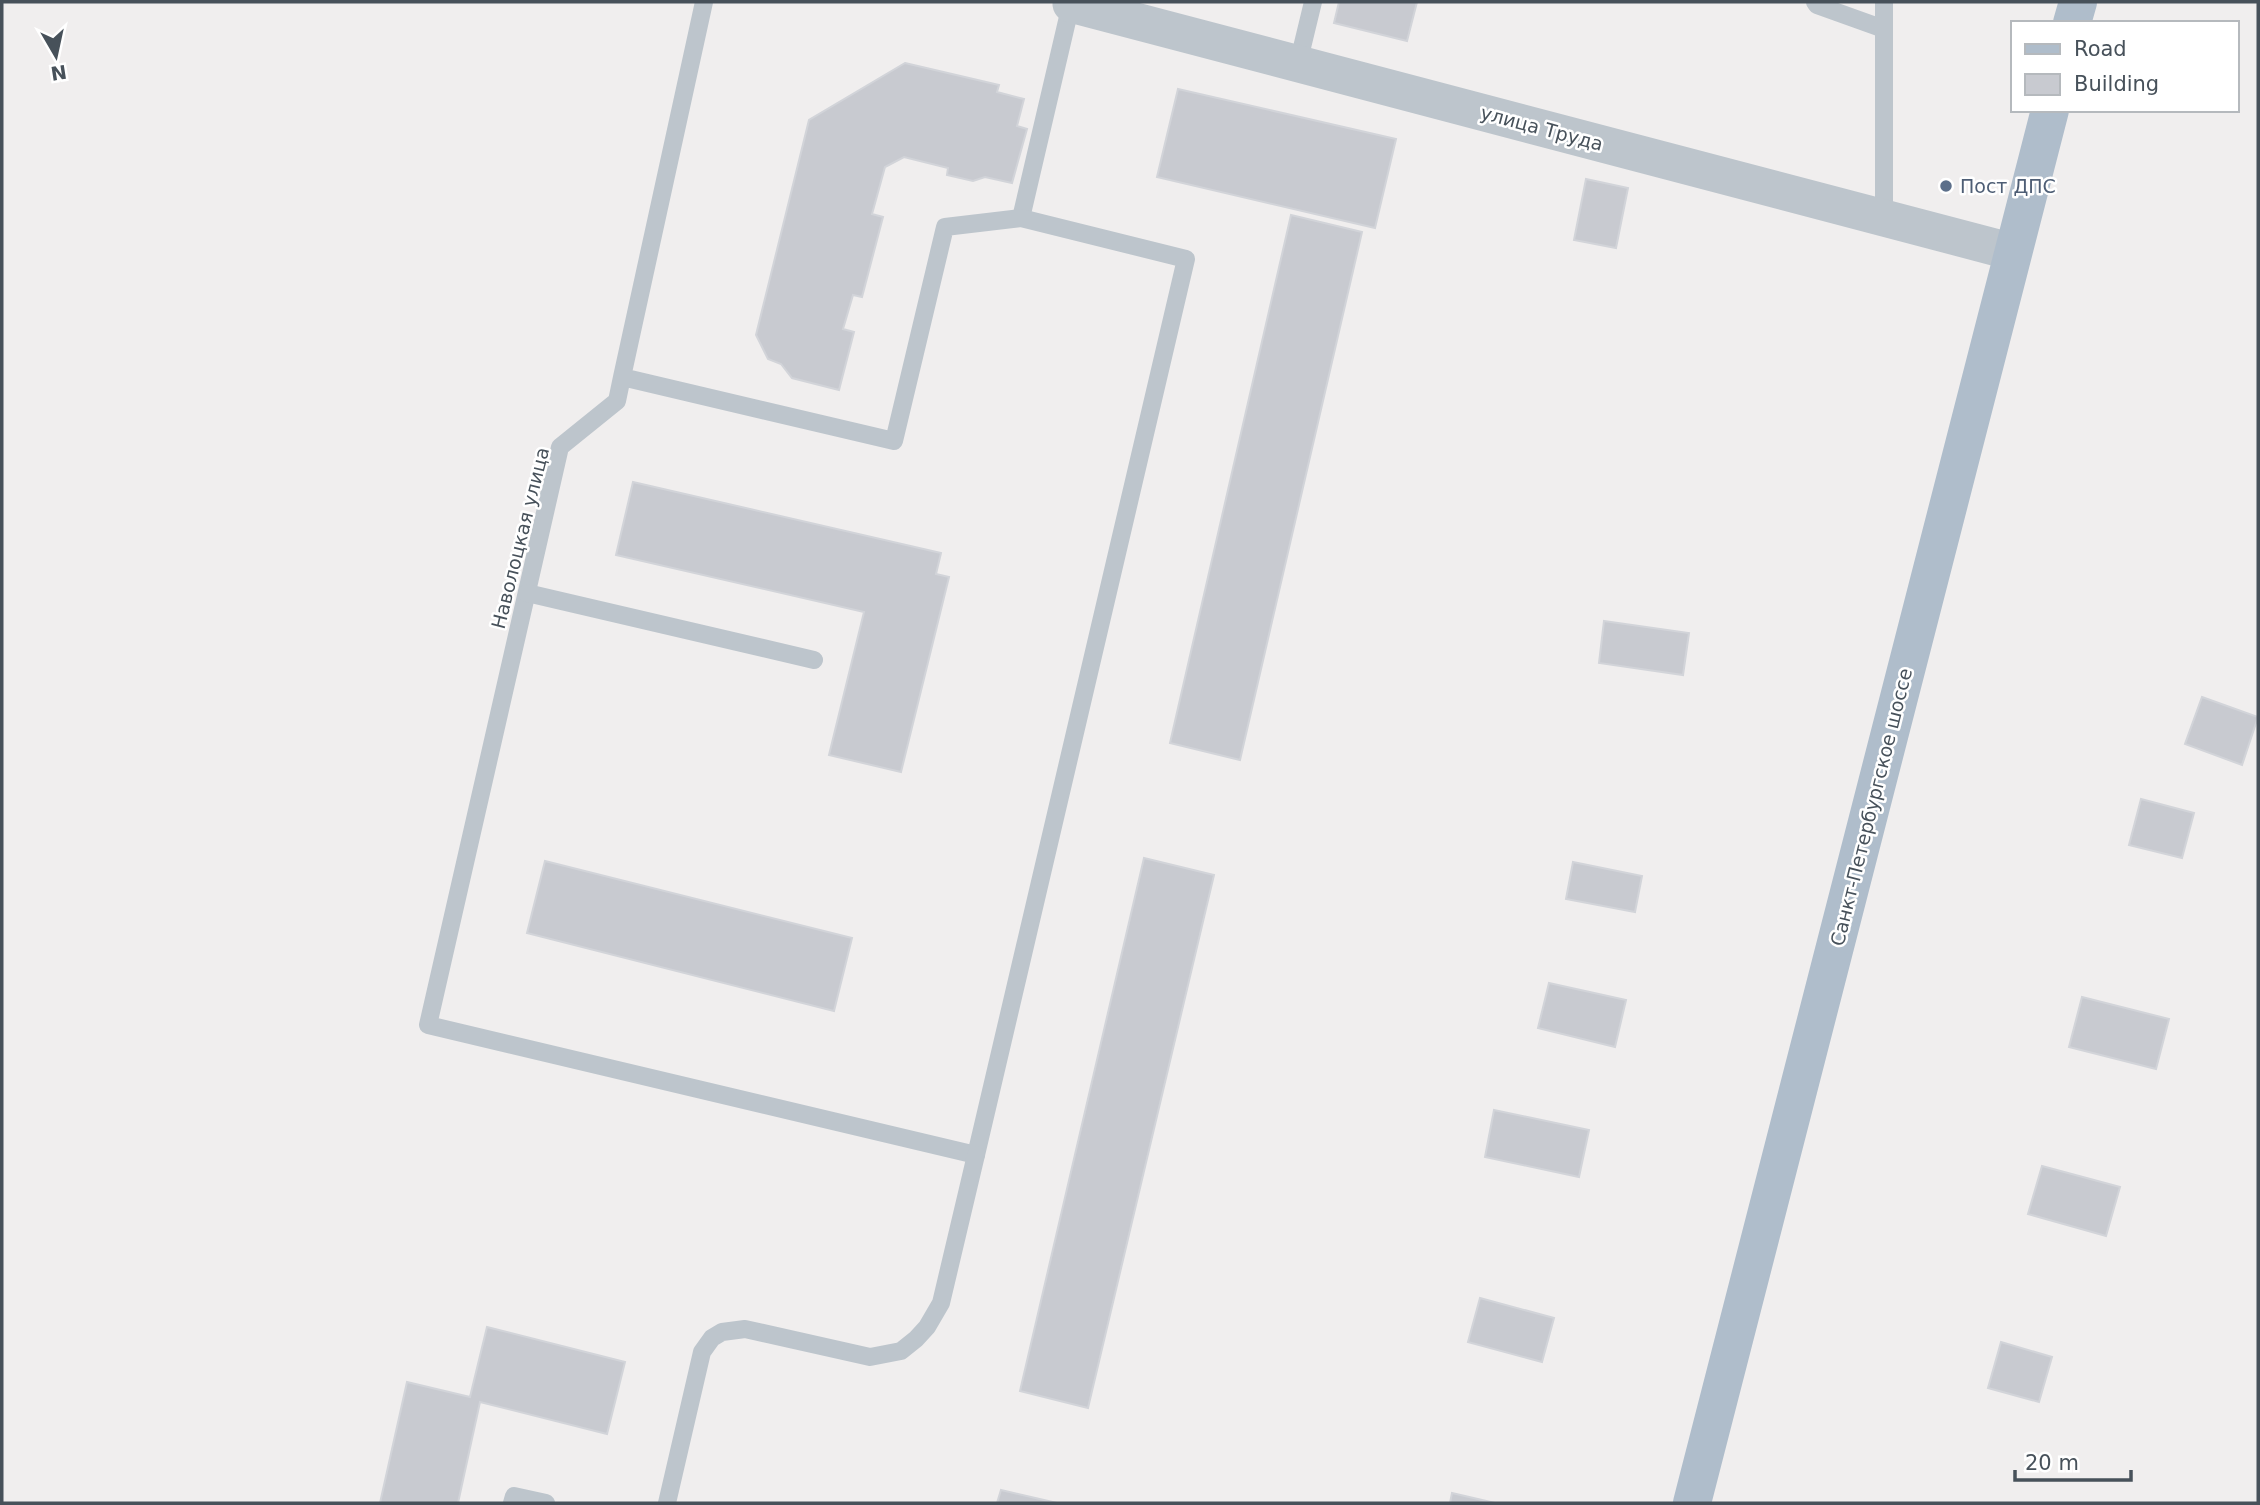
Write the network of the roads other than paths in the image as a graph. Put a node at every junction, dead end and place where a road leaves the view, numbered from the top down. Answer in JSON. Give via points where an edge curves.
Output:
{"nodes":[{"id":1,"x":704,"y":2,"type":"edge"},
{"id":2,"x":1313,"y":2,"type":"edge"},
{"id":3,"x":1815,"y":2,"type":"edge"},
{"id":4,"x":1884,"y":2,"type":"edge"},
{"id":5,"x":2078,"y":2,"type":"edge"},
{"id":6,"x":1067,"y":3,"type":"edge"},
{"id":7,"x":2073,"y":21,"type":"edge"},
{"id":8,"x":1884,"y":29,"type":"junction"},
{"id":9,"x":1298,"y":64,"type":"junction"},
{"id":10,"x":2049,"y":112,"type":"edge"},
{"id":11,"x":1884,"y":217,"type":"junction"},
{"id":12,"x":1021,"y":218,"type":"junction"},
{"id":13,"x":2013,"y":251,"type":"junction"},
{"id":14,"x":622,"y":377,"type":"junction"},
{"id":15,"x":527,"y":593,"type":"junction"},
{"id":16,"x":814,"y":660,"type":"dead end"},
{"id":17,"x":976,"y":1156,"type":"junction"},
{"id":18,"x":512,"y":1503,"type":"edge"},
{"id":19,"x":545,"y":1503,"type":"edge"},
{"id":20,"x":667,"y":1503,"type":"edge"},
{"id":21,"x":1692,"y":1503,"type":"edge"}],
"edges":[{"from":1,"to":14,"type":"lane","name":"Наволоцкая улица"},
{"from":2,"to":9,"type":"lane"},
{"from":3,"to":8,"type":"lane"},
{"from":4,"to":8,"type":"lane"},
{"from":5,"to":7,"type":"main road"},
{"from":6,"to":9,"type":"street","name":"улица Труда"},
{"from":6,"to":12,"type":"lane"},
{"from":8,"to":11,"type":"lane"},
{"from":9,"to":11,"type":"street","name":"улица Труда"},
{"from":10,"to":13,"type":"main road","name":"Санкт-Петербургское шоссе"},
{"from":11,"to":13,"type":"street","name":"улица Труда"},
{"from":12,"to":14,"type":"lane","via":[[945,226],[894,441]]},
{"from":12,"to":17,"type":"lane","via":[[1186,259]]},
{"from":13,"to":21,"type":"main road","name":"Санкт-Петербургское шоссе"},
{"from":14,"to":15,"type":"lane","name":"Наволоцкая улица","via":[[617,401],[561,447]]},
{"from":15,"to":16,"type":"lane"},
{"from":15,"to":17,"type":"lane","name":"Наволоцкая улица","via":[[428,1025]]},
{"from":17,"to":20,"type":"lane","via":[[940,1303],[928,1327],[901,1351],[870,1357],[745,1329],[712,1338],[702,1352]]},
{"from":18,"to":19,"type":"lane","via":[[514,1496]]}]}
